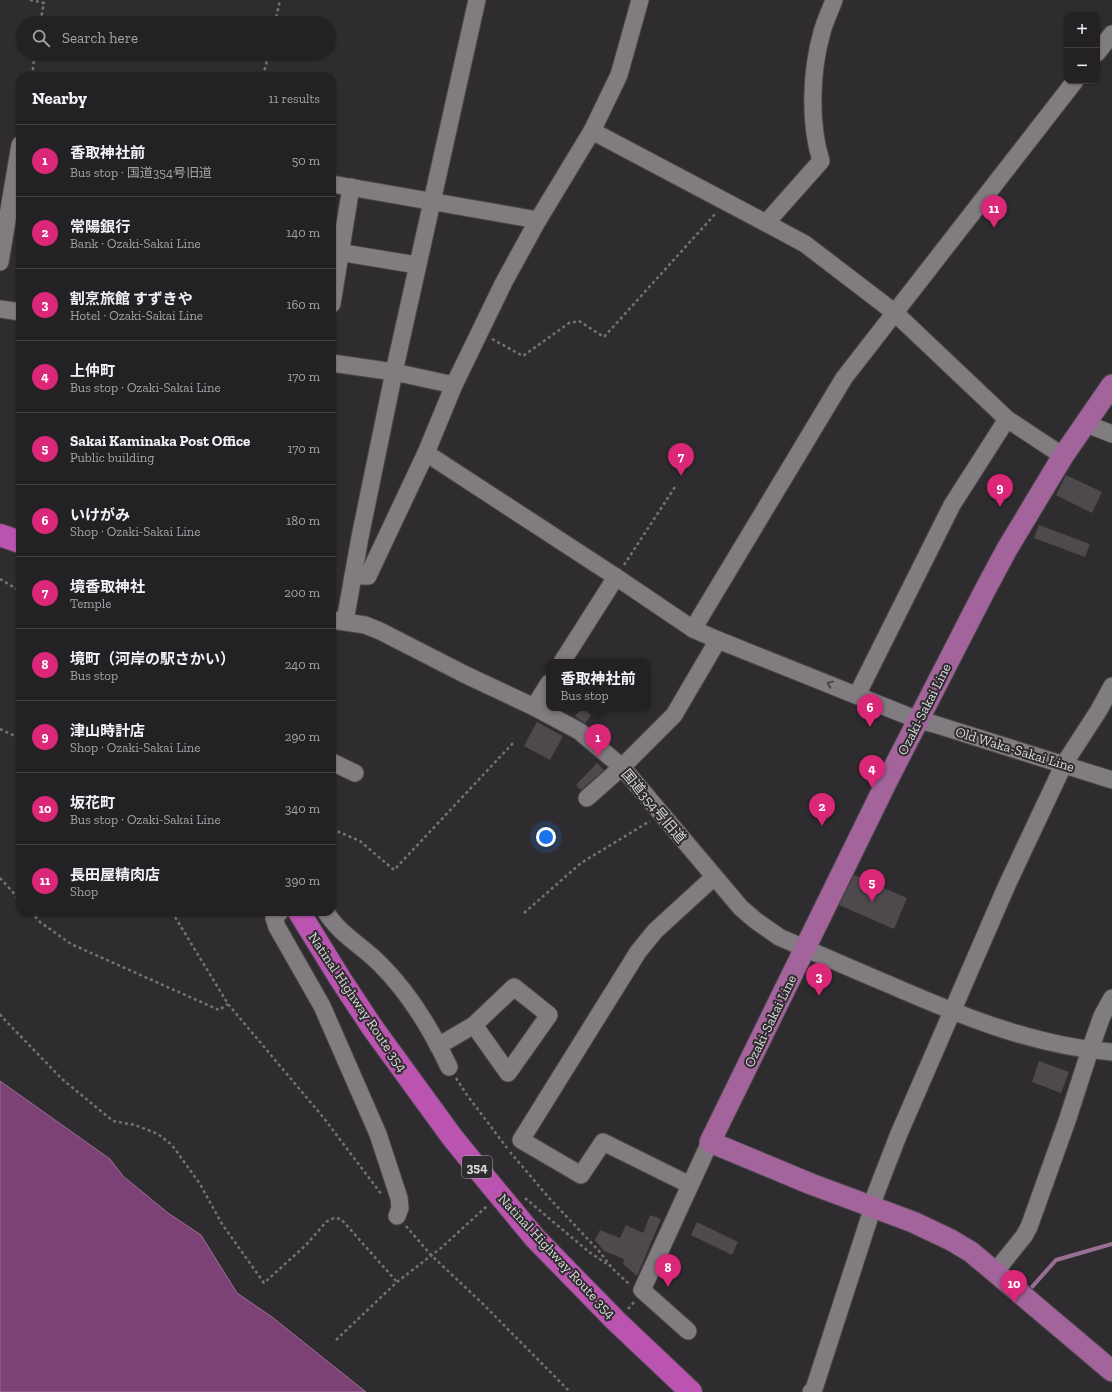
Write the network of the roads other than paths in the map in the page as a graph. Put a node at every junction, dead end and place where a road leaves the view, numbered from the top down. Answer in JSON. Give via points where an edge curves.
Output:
{"nodes":[{"id":1,"x":477,"y":0,"type":"edge"},
{"id":2,"x":640,"y":0,"type":"edge"},
{"id":3,"x":834,"y":0,"type":"edge"},
{"id":4,"x":1112,"y":34,"type":"edge"},
{"id":5,"x":1100,"y":49,"type":"edge"},
{"id":6,"x":1073,"y":84,"type":"edge"},
{"id":7,"x":592,"y":131,"type":"junction"},
{"id":8,"x":16,"y":168,"type":"edge"},
{"id":9,"x":336,"y":185,"type":"edge"},
{"id":10,"x":351,"y":187,"type":"junction"},
{"id":11,"x":432,"y":201,"type":"junction"},
{"id":12,"x":538,"y":220,"type":"junction"},
{"id":13,"x":766,"y":223,"type":"junction"},
{"id":14,"x":336,"y":252,"type":"edge"},
{"id":15,"x":0,"y":262,"type":"edge"},
{"id":16,"x":418,"y":266,"type":"junction"},
{"id":17,"x":0,"y":309,"type":"edge"},
{"id":18,"x":16,"y":311,"type":"edge"},
{"id":19,"x":894,"y":312,"type":"junction"},
{"id":20,"x":336,"y":364,"type":"edge"},
{"id":21,"x":394,"y":372,"type":"junction"},
{"id":22,"x":454,"y":385,"type":"junction"},
{"id":23,"x":1112,"y":385,"type":"edge"},
{"id":24,"x":1007,"y":419,"type":"junction"},
{"id":25,"x":1084,"y":423,"type":"junction"},
{"id":26,"x":1112,"y":434,"type":"edge"},
{"id":27,"x":426,"y":453,"type":"junction"},
{"id":28,"x":1063,"y":456,"type":"junction"},
{"id":29,"x":0,"y":535,"type":"edge"},
{"id":30,"x":16,"y":541,"type":"edge"},
{"id":31,"x":353,"y":576,"type":"junction"},
{"id":32,"x":616,"y":578,"type":"junction"},
{"id":33,"x":339,"y":621,"type":"edge"},
{"id":34,"x":692,"y":629,"type":"junction"},
{"id":35,"x":718,"y":640,"type":"junction"},
{"id":36,"x":564,"y":659,"type":"edge"},
{"id":37,"x":1112,"y":686,"type":"edge"},
{"id":38,"x":546,"y":688,"type":"edge"},
{"id":39,"x":857,"y":695,"type":"junction"},
{"id":40,"x":534,"y":707,"type":"junction"},
{"id":41,"x":1105,"y":712,"type":"edge"},
{"id":42,"x":918,"y":720,"type":"junction"},
{"id":43,"x":336,"y":764,"type":"edge"},
{"id":44,"x":1064,"y":764,"type":"junction"},
{"id":45,"x":622,"y":767,"type":"junction"},
{"id":46,"x":355,"y":773,"type":"dead end"},
{"id":47,"x":1112,"y":780,"type":"edge"},
{"id":48,"x":587,"y":798,"type":"dead end"},
{"id":49,"x":714,"y":876,"type":"junction"},
{"id":50,"x":276,"y":916,"type":"edge"},
{"id":51,"x":301,"y":916,"type":"edge"},
{"id":52,"x":329,"y":916,"type":"edge"},
{"id":53,"x":806,"y":949,"type":"junction"},
{"id":54,"x":1112,"y":998,"type":"edge"},
{"id":55,"x":952,"y":1012,"type":"junction"},
{"id":56,"x":474,"y":1025,"type":"junction"},
{"id":57,"x":438,"y":1046,"type":"junction"},
{"id":58,"x":1090,"y":1050,"type":"junction"},
{"id":59,"x":1112,"y":1052,"type":"edge"},
{"id":60,"x":449,"y":1067,"type":"road end"},
{"id":61,"x":710,"y":1142,"type":"junction"},
{"id":62,"x":690,"y":1185,"type":"junction"},
{"id":63,"x":872,"y":1207,"type":"junction"},
{"id":64,"x":397,"y":1216,"type":"road end"},
{"id":65,"x":995,"y":1272,"type":"junction"},
{"id":66,"x":688,"y":1331,"type":"dead end"},
{"id":67,"x":1112,"y":1371,"type":"edge"},
{"id":68,"x":691,"y":1392,"type":"edge"},
{"id":69,"x":811,"y":1392,"type":"edge"}],
"edges":[{"from":1,"to":11,"type":"street"},
{"from":2,"to":7,"type":"street","via":[[619,75]]},
{"from":3,"to":13,"type":"street","via":[[822,32],[815,66],[816,145],[821,161]]},
{"from":4,"to":5,"type":"street"},
{"from":6,"to":19,"type":"street"},
{"from":7,"to":12,"type":"street"},
{"from":7,"to":13,"type":"street"},
{"from":8,"to":15,"type":"street"},
{"from":9,"to":10,"type":"street"},
{"from":10,"to":11,"type":"street"},
{"from":10,"to":14,"type":"street"},
{"from":11,"to":12,"type":"street"},
{"from":11,"to":16,"type":"street"},
{"from":12,"to":22,"type":"street","via":[[504,282]]},
{"from":13,"to":19,"type":"street","via":[[805,244]]},
{"from":14,"to":16,"type":"street"},
{"from":16,"to":21,"type":"street"},
{"from":17,"to":18,"type":"street"},
{"from":19,"to":24,"type":"street"},
{"from":19,"to":34,"type":"street","via":[[844,378]]},
{"from":20,"to":21,"type":"street"},
{"from":21,"to":22,"type":"street"},
{"from":21,"to":31,"type":"street"},
{"from":22,"to":27,"type":"street"},
{"from":23,"to":25,"type":"main road","name":"Ozaki-Sakai Line"},
{"from":24,"to":28,"type":"street"},
{"from":24,"to":39,"type":"street","via":[[952,505]]},
{"from":25,"to":26,"type":"street"},
{"from":25,"to":28,"type":"main road","name":"Ozaki-Sakai Line"},
{"from":27,"to":31,"type":"street","via":[[368,576]]},
{"from":27,"to":32,"type":"street","name":"Old Waka-Sakai Line"},
{"from":28,"to":42,"type":"main road","name":"Ozaki-Sakai Line","via":[[1007,549]]},
{"from":29,"to":30,"type":"highway"},
{"from":31,"to":33,"type":"street"},
{"from":32,"to":34,"type":"street","name":"Old Waka-Sakai Line"},
{"from":32,"to":36,"type":"street"},
{"from":33,"to":40,"type":"street","name":"国道354号旧道","via":[[365,625],[380,631]]},
{"from":34,"to":35,"type":"street","name":"Old Waka-Sakai Line"},
{"from":39,"to":35,"type":"street","name":"Old Waka-Sakai Line","one_way":true},
{"from":35,"to":45,"type":"street","via":[[674,715]]},
{"from":37,"to":41,"type":"street"},
{"from":38,"to":40,"type":"street"},
{"from":39,"to":42,"type":"street","name":"Old Waka-Sakai Line"},
{"from":40,"to":45,"type":"street","name":"国道354号旧道","via":[[579,731]]},
{"from":41,"to":44,"type":"street"},
{"from":42,"to":44,"type":"street","name":"Old Waka-Sakai Line"},
{"from":42,"to":53,"type":"main road","name":"Ozaki-Sakai Line"},
{"from":43,"to":46,"type":"street"},
{"from":44,"to":47,"type":"street","name":"Old Waka-Sakai Line"},
{"from":44,"to":55,"type":"street","via":[[1007,885]]},
{"from":45,"to":48,"type":"street"},
{"from":45,"to":49,"type":"street","name":"国道354号旧道"},
{"from":49,"to":53,"type":"street","name":"国道354号旧道","via":[[741,908],[755,920],[779,937]]},
{"from":49,"to":62,"type":"street","via":[[655,931],[638,952],[521,1140],[581,1175],[603,1142]]},
{"from":50,"to":64,"type":"street","via":[[274,918],[278,927],[322,1006],[378,1134],[399,1198],[400,1208]]},
{"from":51,"to":68,"type":"highway","name":"Natinal Highway Route 354","number":"354","via":[[372,1027],[452,1137],[487,1180],[535,1238],[616,1321]]},
{"from":52,"to":57,"type":"street","via":[[381,965],[402,990]]},
{"from":53,"to":55,"type":"street","name":"国道354号旧道"},
{"from":53,"to":61,"type":"main road","name":"Ozaki-Sakai Line"},
{"from":54,"to":58,"type":"street","via":[[1104,1011]]},
{"from":55,"to":58,"type":"street","name":"国道354号旧道","via":[[1036,1038]]},
{"from":55,"to":63,"type":"street","via":[[898,1136]]},
{"from":56,"to":56,"type":"street","via":[[514,987],[549,1015],[508,1073]]},
{"from":56,"to":57,"type":"street"},
{"from":57,"to":60,"type":"street"},
{"from":58,"to":59,"type":"street","name":"国道354号旧道"},
{"from":58,"to":65,"type":"street","via":[[1029,1227]]},
{"from":61,"to":62,"type":"street"},
{"from":61,"to":63,"type":"main road"},
{"from":62,"to":66,"type":"street","via":[[638,1291]]},
{"from":63,"to":65,"type":"main road","via":[[934,1231],[971,1252]]},
{"from":63,"to":69,"type":"street"},
{"from":65,"to":67,"type":"main road"}]}
